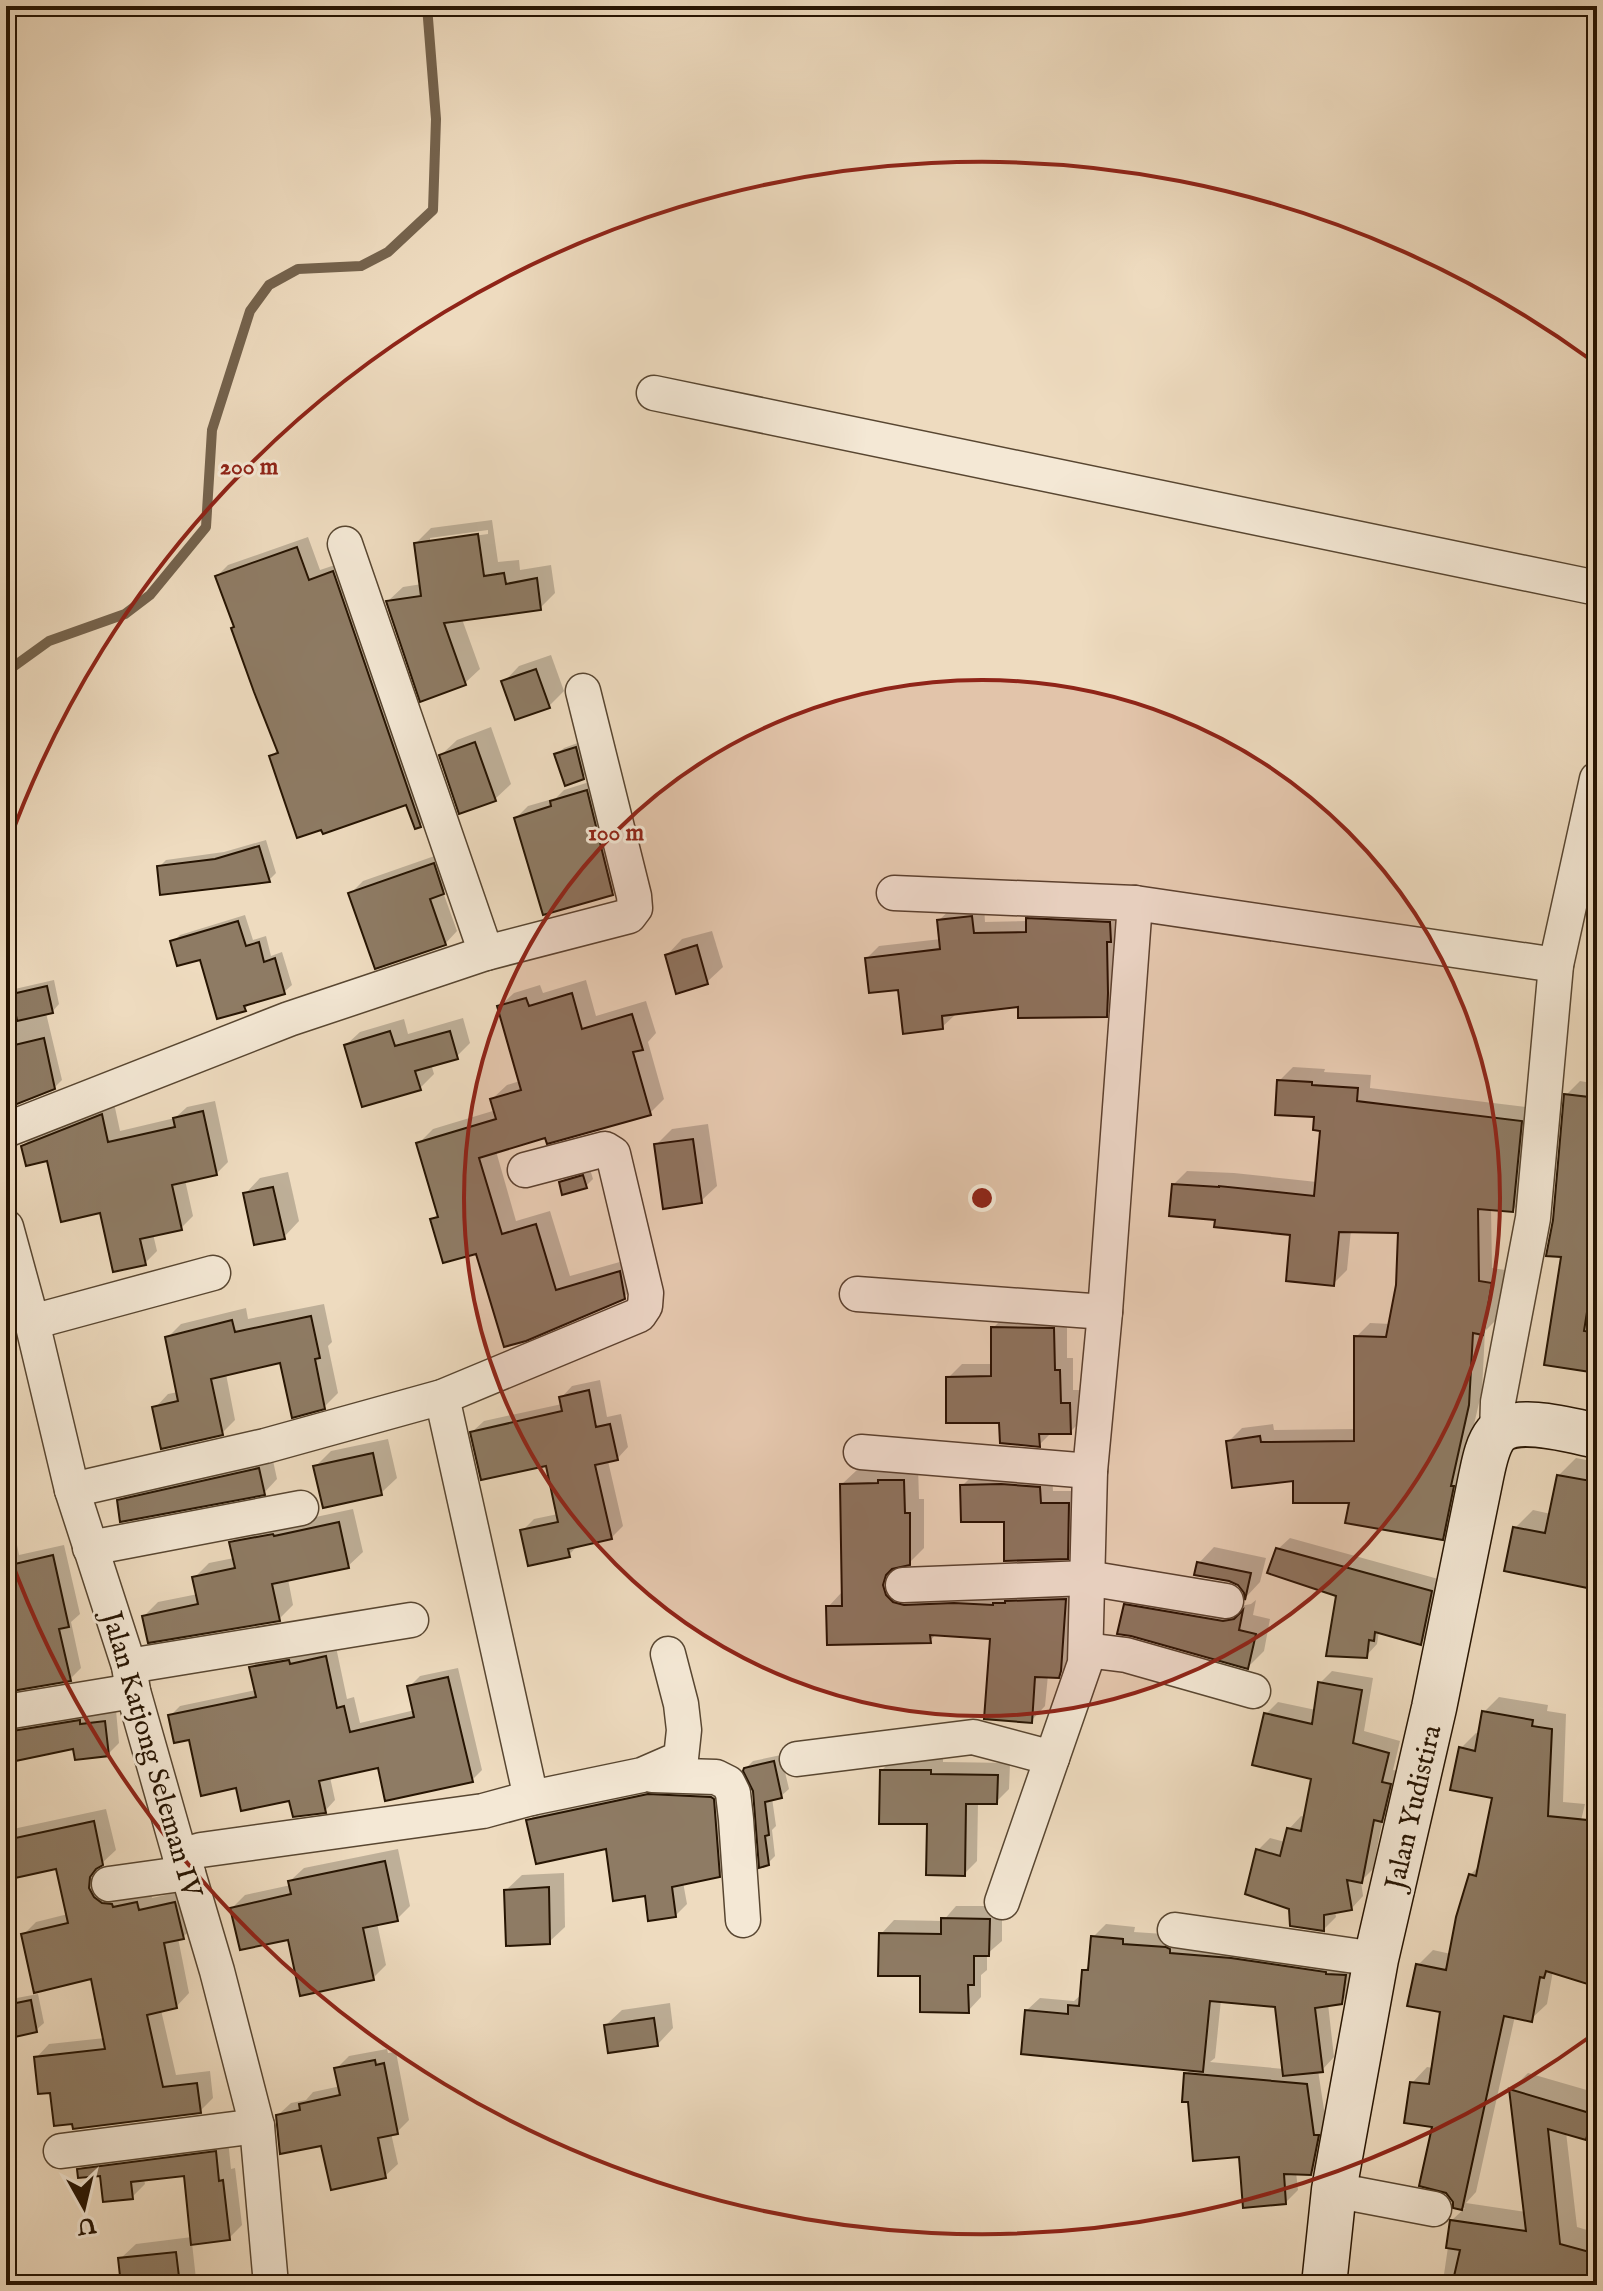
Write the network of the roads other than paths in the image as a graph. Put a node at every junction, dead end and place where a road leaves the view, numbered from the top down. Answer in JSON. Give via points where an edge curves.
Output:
{"nodes":[{"id":1,"x":654,"y":393,"type":"dead end"},
{"id":2,"x":345,"y":544,"type":"dead end"},
{"id":3,"x":1597,"y":588,"type":"edge"},
{"id":4,"x":583,"y":691,"type":"dead end"},
{"id":5,"x":1597,"y":779,"type":"edge"},
{"id":6,"x":894,"y":893,"type":"dead end"},
{"id":7,"x":1135,"y":903,"type":"junction"},
{"id":8,"x":486,"y":953,"type":"junction"},
{"id":9,"x":1556,"y":965,"type":"junction"},
{"id":10,"x":6,"y":1130,"type":"edge"},
{"id":11,"x":525,"y":1170,"type":"dead end"},
{"id":12,"x":6,"y":1227,"type":"edge"},
{"id":13,"x":213,"y":1273,"type":"dead end"},
{"id":14,"x":857,"y":1294,"type":"dead end"},
{"id":15,"x":1105,"y":1312,"type":"junction"},
{"id":16,"x":32,"y":1322,"type":"junction"},
{"id":17,"x":442,"y":1397,"type":"junction"},
{"id":18,"x":1497,"y":1433,"type":"junction"},
{"id":19,"x":1597,"y":1436,"type":"edge"},
{"id":20,"x":861,"y":1452,"type":"dead end"},
{"id":21,"x":1090,"y":1471,"type":"junction"},
{"id":22,"x":72,"y":1490,"type":"junction"},
{"id":23,"x":301,"y":1508,"type":"dead end"},
{"id":24,"x":90,"y":1548,"type":"junction"},
{"id":25,"x":1087,"y":1578,"type":"junction"},
{"id":26,"x":903,"y":1585,"type":"dead end"},
{"id":27,"x":1226,"y":1601,"type":"dead end"},
{"id":28,"x":411,"y":1620,"type":"dead end"},
{"id":29,"x":1086,"y":1650,"type":"junction"},
{"id":30,"x":668,"y":1654,"type":"dead end"},
{"id":31,"x":131,"y":1678,"type":"junction"},
{"id":32,"x":1253,"y":1691,"type":"dead end"},
{"id":33,"x":6,"y":1712,"type":"edge"},
{"id":34,"x":1052,"y":1758,"type":"junction"},
{"id":35,"x":797,"y":1759,"type":"dead end"},
{"id":36,"x":642,"y":1775,"type":"junction"},
{"id":37,"x":531,"y":1798,"type":"junction"},
{"id":38,"x":184,"y":1865,"type":"junction"},
{"id":39,"x":109,"y":1884,"type":"dead end"},
{"id":40,"x":1002,"y":1902,"type":"dead end"},
{"id":41,"x":743,"y":1920,"type":"dead end"},
{"id":42,"x":1175,"y":1930,"type":"dead end"},
{"id":43,"x":1376,"y":1959,"type":"junction"},
{"id":44,"x":257,"y":2126,"type":"junction"},
{"id":45,"x":61,"y":2151,"type":"dead end"},
{"id":46,"x":1334,"y":2190,"type":"junction"},
{"id":47,"x":1434,"y":2209,"type":"dead end"},
{"id":48,"x":271,"y":2285,"type":"edge"},
{"id":49,"x":1324,"y":2285,"type":"edge"}],
"edges":[{"from":1,"to":3,"type":"street"},
{"from":2,"to":8,"type":"street"},
{"from":4,"to":8,"type":"street","via":[[635,908],[629,916]]},
{"from":5,"to":9,"type":"street"},
{"from":6,"to":7,"type":"street"},
{"from":7,"to":9,"type":"street"},
{"from":7,"to":15,"type":"street"},
{"from":8,"to":10,"type":"street","via":[[289,1019]]},
{"from":9,"to":18,"type":"street","via":[[1533,1218],[1498,1402]]},
{"from":11,"to":17,"type":"street","via":[[605,1149],[613,1154],[645,1306],[639,1315]]},
{"from":12,"to":16,"type":"street","name":"Jalan Katjong Seleman IV"},
{"from":13,"to":16,"type":"street"},
{"from":14,"to":15,"type":"street"},
{"from":15,"to":21,"type":"street"},
{"from":16,"to":22,"type":"street","name":"Jalan Katjong Seleman IV"},
{"from":17,"to":22,"type":"street","via":[[265,1446]]},
{"from":17,"to":37,"type":"street"},
{"from":18,"to":19,"type":"street","via":[[1529,1424]]},
{"from":18,"to":43,"type":"street","name":"Jalan Yudistira","via":[[1481,1477],[1441,1680]]},
{"from":20,"to":21,"type":"street"},
{"from":21,"to":25,"type":"street"},
{"from":22,"to":24,"type":"street","name":"Jalan Katjong Seleman IV"},
{"from":23,"to":24,"type":"street"},
{"from":24,"to":31,"type":"street","name":"Jalan Katjong Seleman IV"},
{"from":25,"to":26,"type":"street"},
{"from":25,"to":27,"type":"street"},
{"from":25,"to":29,"type":"street"},
{"from":28,"to":31,"type":"street"},
{"from":29,"to":32,"type":"street","via":[[1126,1655]]},
{"from":29,"to":34,"type":"street"},
{"from":30,"to":36,"type":"street","via":[[681,1704],[681,1758]]},
{"from":31,"to":33,"type":"street"},
{"from":31,"to":38,"type":"street","name":"Jalan Katjong Seleman IV"},
{"from":34,"to":35,"type":"street","via":[[973,1737]]},
{"from":34,"to":40,"type":"street"},
{"from":36,"to":37,"type":"street"},
{"from":36,"to":41,"type":"street","via":[[716,1777],[728,1783],[736,1819]]},
{"from":37,"to":38,"type":"street","via":[[447,1818],[201,1850]]},
{"from":38,"to":39,"type":"street"},
{"from":38,"to":44,"type":"street","name":"Jalan Katjong Seleman IV"},
{"from":42,"to":43,"type":"street"},
{"from":43,"to":46,"type":"street","name":"Jalan Yudistira"},
{"from":44,"to":45,"type":"street"},
{"from":44,"to":48,"type":"street","name":"Jalan Katjong Seleman IV"},
{"from":46,"to":47,"type":"street"},
{"from":46,"to":49,"type":"street","name":"Jalan Yudistira"}]}
